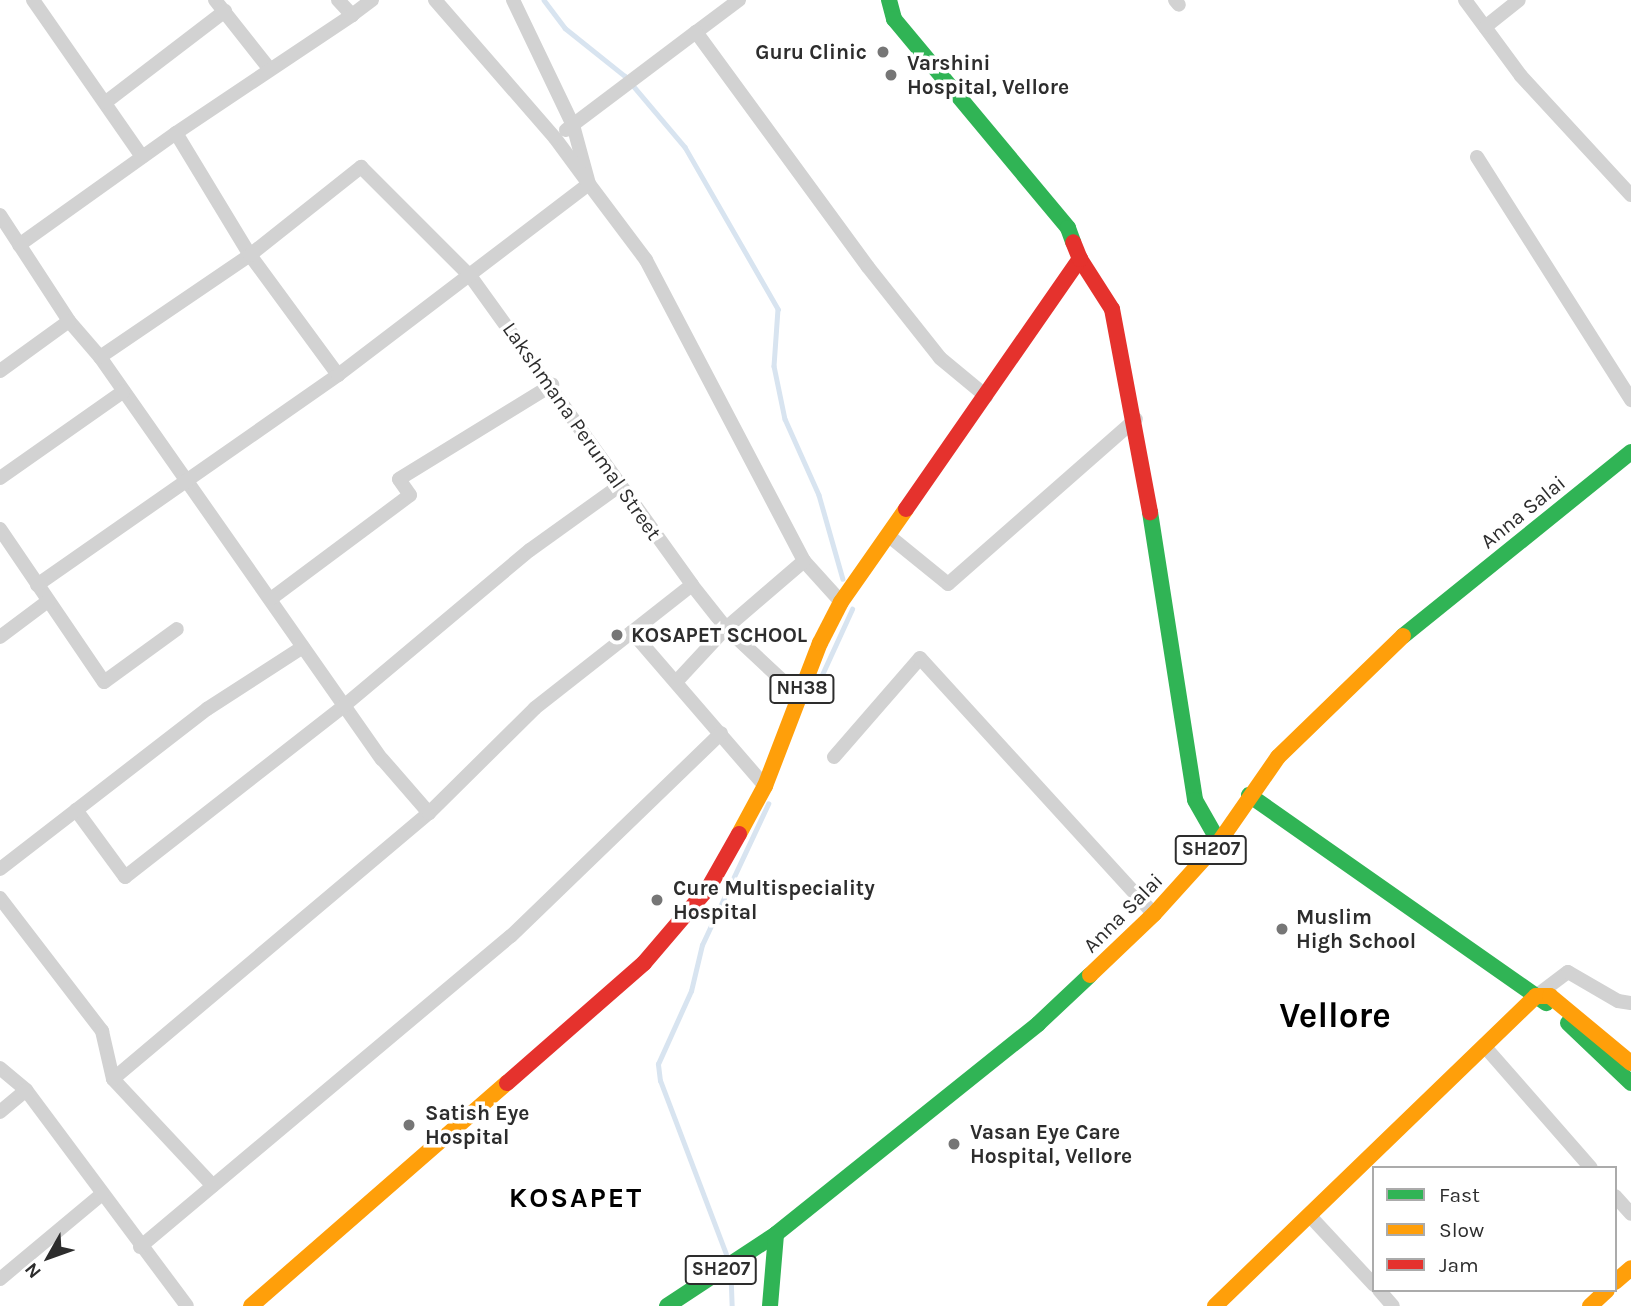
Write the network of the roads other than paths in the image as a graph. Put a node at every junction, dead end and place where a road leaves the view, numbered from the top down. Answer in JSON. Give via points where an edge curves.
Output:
{"nodes":[{"id":1,"x":33,"y":0,"type":"edge"},
{"id":2,"x":338,"y":0,"type":"edge"},
{"id":3,"x":372,"y":0,"type":"edge"},
{"id":4,"x":435,"y":0,"type":"edge"},
{"id":5,"x":513,"y":0,"type":"edge"},
{"id":6,"x":739,"y":0,"type":"edge"},
{"id":7,"x":1465,"y":0,"type":"edge"},
{"id":8,"x":1519,"y":0,"type":"edge"},
{"id":9,"x":886,"y":1,"type":"edge"},
{"id":10,"x":220,"y":6,"type":"edge"},
{"id":11,"x":352,"y":15,"type":"junction"},
{"id":12,"x":1485,"y":27,"type":"junction"},
{"id":13,"x":696,"y":32,"type":"junction"},
{"id":14,"x":268,"y":67,"type":"junction"},
{"id":15,"x":106,"y":102,"type":"junction"},
{"id":16,"x":573,"y":125,"type":"junction"},
{"id":17,"x":176,"y":133,"type":"junction"},
{"id":18,"x":555,"y":138,"type":"junction"},
{"id":19,"x":142,"y":157,"type":"junction"},
{"id":20,"x":1477,"y":157,"type":"dead end"},
{"id":21,"x":590,"y":184,"type":"junction"},
{"id":22,"x":1631,"y":195,"type":"edge"},
{"id":23,"x":0,"y":215,"type":"edge"},
{"id":24,"x":19,"y":245,"type":"junction"},
{"id":25,"x":250,"y":255,"type":"junction"},
{"id":26,"x":1080,"y":259,"type":"junction"},
{"id":27,"x":471,"y":277,"type":"junction"},
{"id":28,"x":69,"y":321,"type":"junction"},
{"id":29,"x":100,"y":357,"type":"junction"},
{"id":30,"x":0,"y":371,"type":"edge"},
{"id":31,"x":338,"y":375,"type":"junction"},
{"id":32,"x":552,"y":385,"type":"junction"},
{"id":33,"x":124,"y":391,"type":"junction"},
{"id":34,"x":986,"y":396,"type":"junction"},
{"id":35,"x":1631,"y":400,"type":"edge"},
{"id":36,"x":1136,"y":419,"type":"junction"},
{"id":37,"x":1631,"y":452,"type":"edge"},
{"id":38,"x":0,"y":478,"type":"edge"},
{"id":39,"x":187,"y":482,"type":"junction"},
{"id":40,"x":619,"y":486,"type":"junction"},
{"id":41,"x":0,"y":529,"type":"edge"},
{"id":42,"x":889,"y":536,"type":"junction"},
{"id":43,"x":804,"y":561,"type":"junction"},
{"id":44,"x":37,"y":585,"type":"junction"},
{"id":45,"x":692,"y":585,"type":"junction"},
{"id":46,"x":272,"y":598,"type":"junction"},
{"id":47,"x":48,"y":601,"type":"junction"},
{"id":48,"x":841,"y":603,"type":"junction"},
{"id":49,"x":726,"y":628,"type":"junction"},
{"id":50,"x":177,"y":629,"type":"dead end"},
{"id":51,"x":632,"y":632,"type":"junction"},
{"id":52,"x":0,"y":637,"type":"edge"},
{"id":53,"x":303,"y":647,"type":"junction"},
{"id":54,"x":676,"y":682,"type":"junction"},
{"id":55,"x":800,"y":696,"type":"junction"},
{"id":56,"x":345,"y":705,"type":"junction"},
{"id":57,"x":721,"y":733,"type":"junction"},
{"id":58,"x":834,"y":757,"type":"dead end"},
{"id":59,"x":765,"y":786,"type":"junction"},
{"id":60,"x":1248,"y":795,"type":"junction"},
{"id":61,"x":76,"y":810,"type":"junction"},
{"id":62,"x":429,"y":813,"type":"junction"},
{"id":63,"x":1219,"y":842,"type":"junction"},
{"id":64,"x":0,"y":869,"type":"edge"},
{"id":65,"x":0,"y":898,"type":"edge"},
{"id":66,"x":1154,"y":914,"type":"junction"},
{"id":67,"x":1536,"y":996,"type":"junction"},
{"id":68,"x":1631,"y":1003,"type":"edge"},
{"id":69,"x":1486,"y":1048,"type":"junction"},
{"id":70,"x":1631,"y":1063,"type":"edge"},
{"id":71,"x":0,"y":1068,"type":"edge"},
{"id":72,"x":113,"y":1079,"type":"junction"},
{"id":73,"x":1631,"y":1083,"type":"edge"},
{"id":74,"x":26,"y":1090,"type":"junction"},
{"id":75,"x":0,"y":1112,"type":"edge"},
{"id":76,"x":1589,"y":1166,"type":"edge"},
{"id":77,"x":214,"y":1186,"type":"junction"},
{"id":78,"x":102,"y":1194,"type":"junction"},
{"id":79,"x":1617,"y":1198,"type":"edge"},
{"id":80,"x":1631,"y":1213,"type":"edge"},
{"id":81,"x":1309,"y":1215,"type":"junction"},
{"id":82,"x":776,"y":1234,"type":"junction"},
{"id":83,"x":139,"y":1247,"type":"junction"},
{"id":84,"x":1631,"y":1268,"type":"edge"},
{"id":85,"x":0,"y":1279,"type":"edge"},
{"id":86,"x":1617,"y":1280,"type":"edge"},
{"id":87,"x":1372,"y":1283,"type":"edge"},
{"id":88,"x":1381,"y":1292,"type":"edge"},
{"id":89,"x":1605,"y":1292,"type":"edge"},
{"id":90,"x":1222,"y":1304,"type":"edge"},
{"id":91,"x":187,"y":1306,"type":"edge"},
{"id":92,"x":251,"y":1306,"type":"edge"},
{"id":93,"x":667,"y":1306,"type":"edge"},
{"id":94,"x":770,"y":1306,"type":"edge"},
{"id":95,"x":1394,"y":1306,"type":"edge"},
{"id":96,"x":1590,"y":1306,"type":"edge"}],
"edges":[{"from":1,"to":15,"type":"street"},
{"from":2,"to":11,"type":"street"},
{"from":3,"to":11,"type":"street"},
{"from":4,"to":18,"type":"street"},
{"from":5,"to":16,"type":"street"},
{"from":6,"to":13,"type":"street"},
{"from":7,"to":12,"type":"street"},
{"from":8,"to":12,"type":"street"},
{"from":9,"to":26,"type":"main road","via":[[894,19],[1068,228]]},
{"from":10,"to":14,"type":"street"},
{"from":10,"to":15,"type":"street"},
{"from":11,"to":14,"type":"street"},
{"from":12,"to":22,"type":"street","via":[[1521,76]]},
{"from":13,"to":16,"type":"street"},
{"from":13,"to":34,"type":"street","via":[[940,358]]},
{"from":14,"to":17,"type":"street"},
{"from":15,"to":19,"type":"street"},
{"from":16,"to":18,"type":"street"},
{"from":16,"to":21,"type":"street"},
{"from":17,"to":19,"type":"street"},
{"from":17,"to":25,"type":"street"},
{"from":18,"to":21,"type":"street"},
{"from":19,"to":24,"type":"street"},
{"from":20,"to":35,"type":"street"},
{"from":21,"to":27,"type":"street"},
{"from":21,"to":43,"type":"street","via":[[646,260]]},
{"from":23,"to":24,"type":"street"},
{"from":24,"to":28,"type":"street"},
{"from":25,"to":27,"type":"street","name":"Lakshmana Perumal Street","via":[[361,167]]},
{"from":25,"to":29,"type":"street"},
{"from":25,"to":31,"type":"street"},
{"from":26,"to":34,"type":"main road","number":"NH38"},
{"from":26,"to":36,"type":"main road","via":[[1112,309]]},
{"from":27,"to":31,"type":"street"},
{"from":27,"to":32,"type":"street","name":"Lakshmana Perumal Street"},
{"from":28,"to":29,"type":"street"},
{"from":28,"to":30,"type":"street"},
{"from":29,"to":33,"type":"street"},
{"from":31,"to":39,"type":"street"},
{"from":32,"to":40,"type":"street","name":"Lakshmana Perumal Street"},
{"from":32,"to":46,"type":"street","via":[[399,479],[410,495]]},
{"from":33,"to":38,"type":"street"},
{"from":33,"to":39,"type":"street"},
{"from":34,"to":42,"type":"main road","number":"NH38"},
{"from":36,"to":42,"type":"street","via":[[948,584]]},
{"from":36,"to":63,"type":"main road","via":[[1195,800]]},
{"from":37,"to":60,"type":"main road","name":"Anna Salai","number":"SH207","via":[[1413,626],[1278,757]]},
{"from":39,"to":44,"type":"street"},
{"from":39,"to":46,"type":"street"},
{"from":40,"to":45,"type":"street","name":"Lakshmana Perumal Street"},
{"from":40,"to":56,"type":"street","via":[[530,550]]},
{"from":41,"to":44,"type":"street"},
{"from":42,"to":48,"type":"main road","number":"NH38"},
{"from":43,"to":48,"type":"street"},
{"from":43,"to":49,"type":"street"},
{"from":44,"to":47,"type":"street"},
{"from":45,"to":49,"type":"street","name":"Lakshmana Perumal Street"},
{"from":45,"to":51,"type":"street"},
{"from":46,"to":53,"type":"street"},
{"from":47,"to":50,"type":"street","via":[[104,682]]},
{"from":47,"to":52,"type":"street"},
{"from":48,"to":55,"type":"main road","number":"NH38"},
{"from":49,"to":54,"type":"street"},
{"from":49,"to":55,"type":"street","name":"Lakshmana Perumal Street"},
{"from":51,"to":54,"type":"street"},
{"from":51,"to":62,"type":"street","via":[[535,708]]},
{"from":53,"to":56,"type":"street"},
{"from":53,"to":61,"type":"street","via":[[207,709]]},
{"from":54,"to":57,"type":"street"},
{"from":55,"to":59,"type":"main road","number":"NH38"},
{"from":56,"to":61,"type":"street","via":[[125,877]]},
{"from":56,"to":62,"type":"street"},
{"from":57,"to":59,"type":"street"},
{"from":57,"to":77,"type":"street","via":[[511,936]]},
{"from":58,"to":66,"type":"street","via":[[920,658]]},
{"from":59,"to":92,"type":"main road","number":"NH38","via":[[709,887],[644,963]]},
{"from":60,"to":63,"type":"main road","name":"Anna Salai","number":"SH207"},
{"from":60,"to":67,"type":"main road"},
{"from":61,"to":64,"type":"street"},
{"from":62,"to":72,"type":"street"},
{"from":63,"to":66,"type":"main road","name":"Anna Salai","number":"SH207"},
{"from":65,"to":72,"type":"street","via":[[102,1031]]},
{"from":66,"to":82,"type":"main road","name":"Anna Salai","number":"SH207","via":[[1029,1032]]},
{"from":67,"to":68,"type":"street","via":[[1568,972],[1618,1001]]},
{"from":67,"to":69,"type":"main road"},
{"from":67,"to":70,"type":"main road","via":[[1550,996]]},
{"from":67,"to":73,"type":"main road"},
{"from":69,"to":76,"type":"street"},
{"from":69,"to":81,"type":"main road"},
{"from":71,"to":74,"type":"street"},
{"from":72,"to":77,"type":"street"},
{"from":74,"to":75,"type":"street"},
{"from":74,"to":78,"type":"street"},
{"from":77,"to":83,"type":"street"},
{"from":78,"to":83,"type":"street"},
{"from":78,"to":85,"type":"street"},
{"from":79,"to":80,"type":"street"},
{"from":81,"to":87,"type":"street"},
{"from":81,"to":90,"type":"main road"},
{"from":82,"to":93,"type":"main road","name":"Anna Salai","number":"SH207"},
{"from":82,"to":94,"type":"main road"},
{"from":83,"to":91,"type":"street"},
{"from":84,"to":86,"type":"main road"},
{"from":88,"to":95,"type":"street"},
{"from":89,"to":96,"type":"main road"}]}
